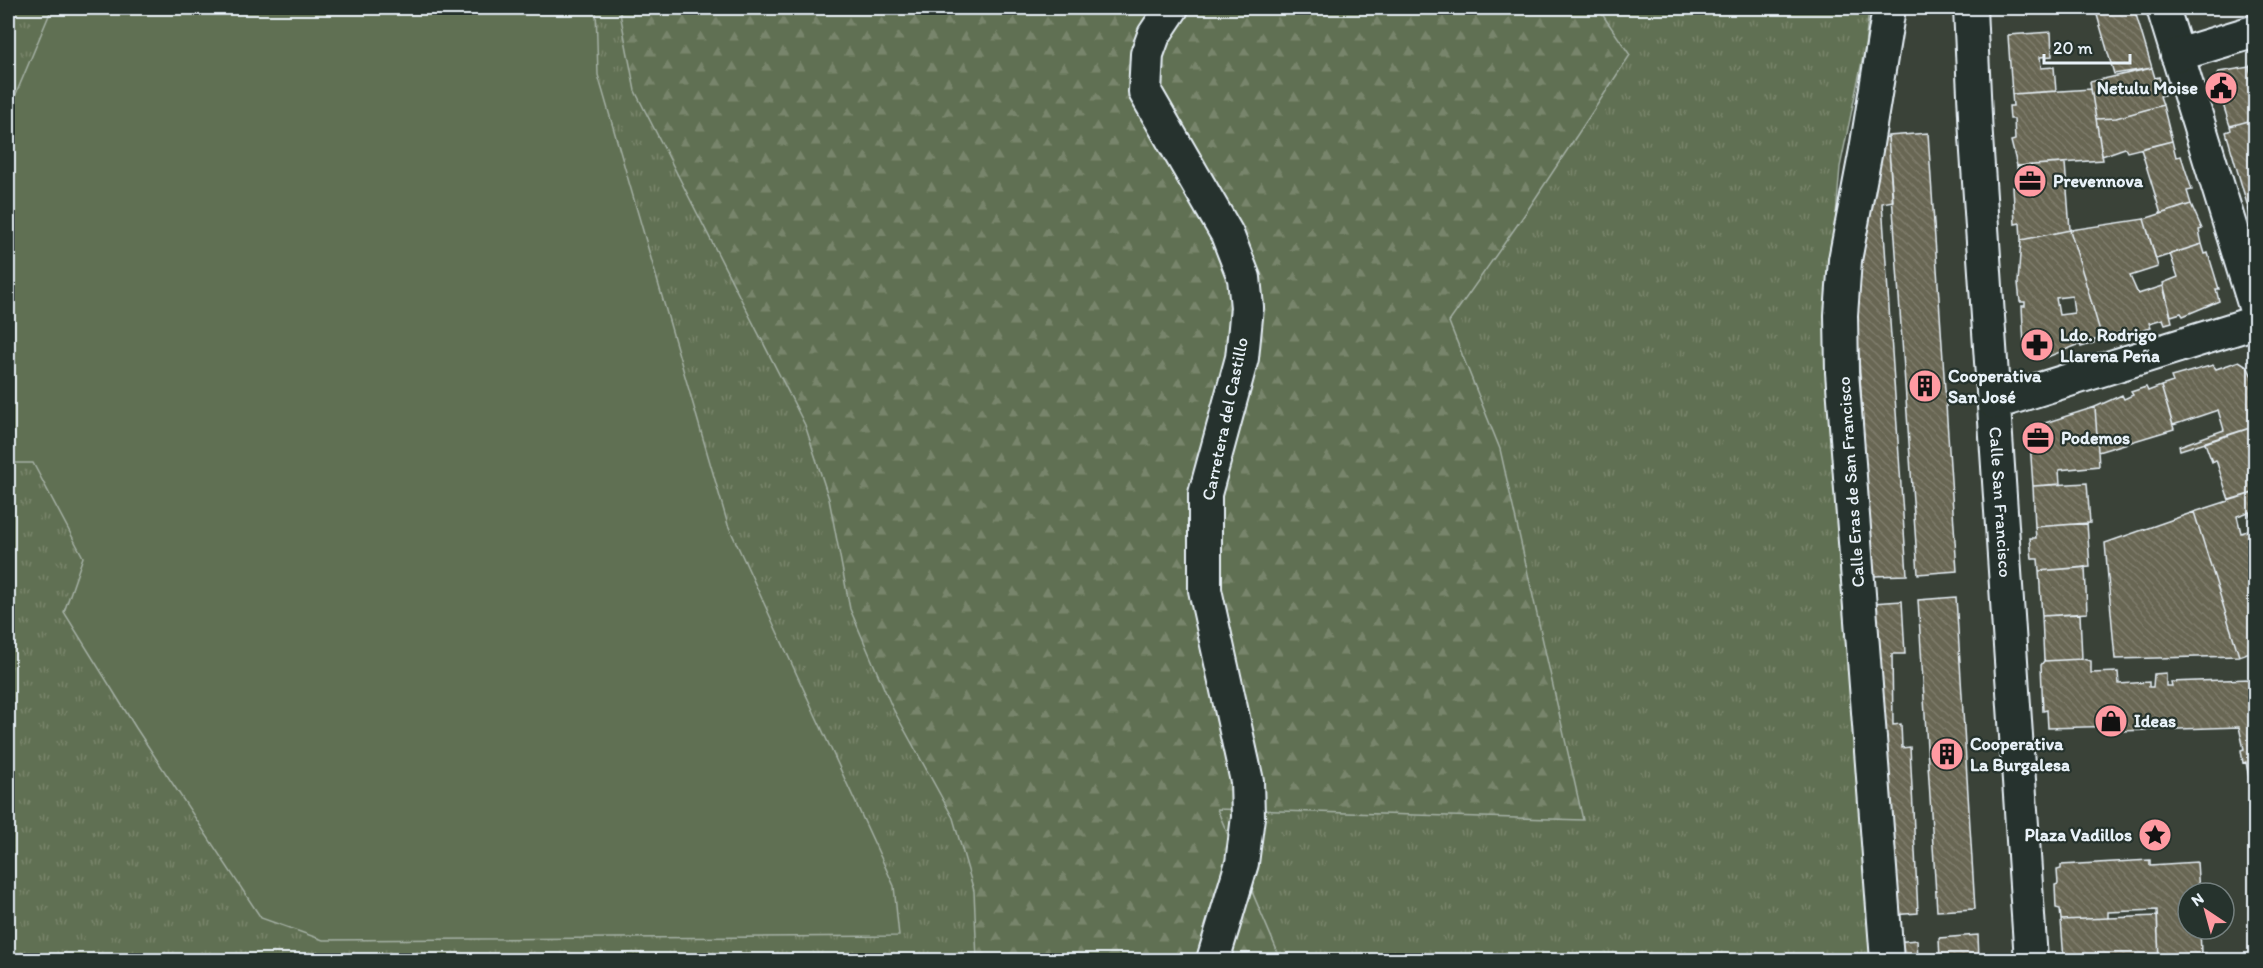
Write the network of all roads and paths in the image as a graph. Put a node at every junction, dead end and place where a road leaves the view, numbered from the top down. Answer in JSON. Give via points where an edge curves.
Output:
{"nodes":[{"id":1,"x":1172,"y":8,"type":"edge"},
{"id":2,"x":1889,"y":8,"type":"edge"},
{"id":3,"x":1970,"y":8,"type":"edge"},
{"id":4,"x":2163,"y":8,"type":"edge"},
{"id":5,"x":2256,"y":31,"type":"edge"},
{"id":6,"x":2177,"y":55,"type":"junction"},
{"id":7,"x":2256,"y":310,"type":"edge"},
{"id":8,"x":2256,"y":322,"type":"edge"},
{"id":9,"x":1995,"y":403,"type":"junction"},
{"id":10,"x":1213,"y":960,"type":"edge"},
{"id":11,"x":1887,"y":960,"type":"edge"},
{"id":12,"x":2031,"y":960,"type":"edge"}],
"edges":[{"from":1,"to":10,"type":"street","name":"Carretera del Castillo","via":[[1147,54],[1146,92],[1227,234],[1244,278],[1247,307],[1242,358],[1205,494],[1205,590],[1247,781],[1248,817],[1242,863]]},
{"from":2,"to":11,"type":"street","name":"Calle Eras de San Francisco","via":[[1845,260],[1841,315],[1842,372]]},
{"from":3,"to":9,"type":"street","name":"Calle San Francisco"},
{"from":4,"to":6,"type":"street"},
{"from":5,"to":6,"type":"street"},
{"from":6,"to":7,"type":"street"},
{"from":8,"to":9,"type":"street"},
{"from":9,"to":12,"type":"street","name":"Calle San Francisco"}]}
